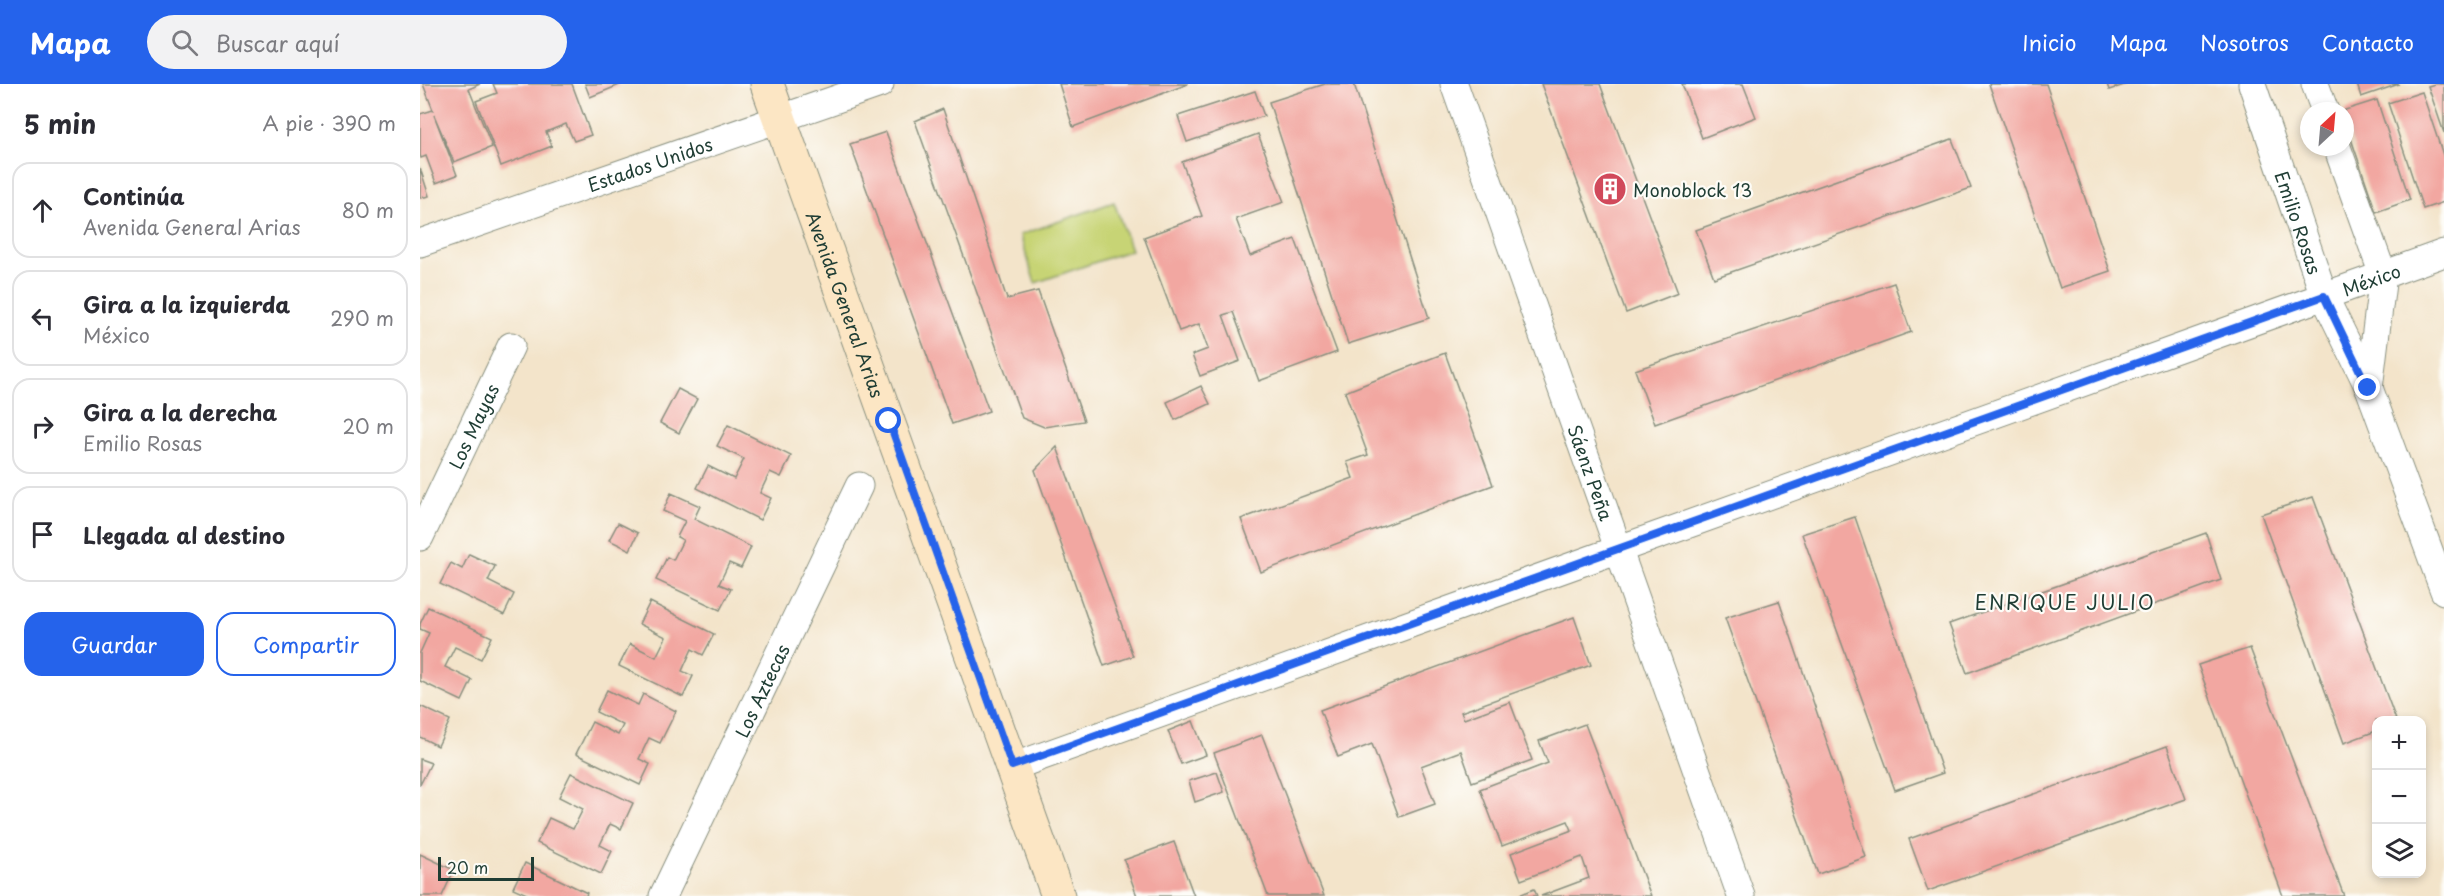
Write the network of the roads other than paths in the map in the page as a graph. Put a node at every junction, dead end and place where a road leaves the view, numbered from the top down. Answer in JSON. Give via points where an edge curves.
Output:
{"nodes":[{"id":1,"x":767,"y":84,"type":"edge"},
{"id":2,"x":880,"y":84,"type":"edge"},
{"id":3,"x":1454,"y":84,"type":"edge"},
{"id":4,"x":2252,"y":84,"type":"edge"},
{"id":5,"x":2315,"y":84,"type":"edge"},
{"id":6,"x":2322,"y":102,"type":"edge"},
{"id":7,"x":781,"y":118,"type":"junction"},
{"id":8,"x":2340,"y":156,"type":"edge"},
{"id":9,"x":420,"y":243,"type":"edge"},
{"id":10,"x":2444,"y":253,"type":"edge"},
{"id":11,"x":2383,"y":275,"type":"junction"},
{"id":12,"x":2324,"y":296,"type":"junction"},
{"id":13,"x":511,"y":346,"type":"dead end"},
{"id":14,"x":2368,"y":388,"type":"junction"},
{"id":15,"x":859,"y":486,"type":"dead end"},
{"id":16,"x":420,"y":537,"type":"edge"},
{"id":17,"x":1618,"y":549,"type":"junction"},
{"id":18,"x":2444,"y":591,"type":"edge"},
{"id":19,"x":1012,"y":766,"type":"junction"},
{"id":20,"x":663,"y":896,"type":"edge"},
{"id":21,"x":1058,"y":896,"type":"edge"},
{"id":22,"x":1741,"y":896,"type":"edge"}],
"edges":[{"from":1,"to":7,"type":"main road","name":"Avenida General Arias"},
{"from":2,"to":7,"type":"street","name":"Estados Unidos"},
{"from":3,"to":17,"type":"street","name":"Sáenz Peña"},
{"from":4,"to":12,"type":"street","name":"Emilio Rosas"},
{"from":5,"to":6,"type":"street"},
{"from":7,"to":9,"type":"street","name":"Estados Unidos"},
{"from":7,"to":19,"type":"main road","name":"Avenida General Arias"},
{"from":8,"to":11,"type":"street","name":"Emilio Rosas"},
{"from":10,"to":11,"type":"street","name":"México"},
{"from":11,"to":12,"type":"street","name":"México"},
{"from":11,"to":14,"type":"street","name":"Emilio Rosas"},
{"from":12,"to":14,"type":"street","name":"Emilio Rosas"},
{"from":12,"to":17,"type":"street","name":"México"},
{"from":13,"to":16,"type":"street","name":"Los Mayas"},
{"from":14,"to":18,"type":"street","name":"Emilio Rosas"},
{"from":15,"to":20,"type":"street","name":"Los Aztecas"},
{"from":17,"to":19,"type":"street","name":"México"},
{"from":17,"to":22,"type":"street","name":"Sáenz Peña"},
{"from":19,"to":21,"type":"main road","name":"Avenida General Arias"}]}
